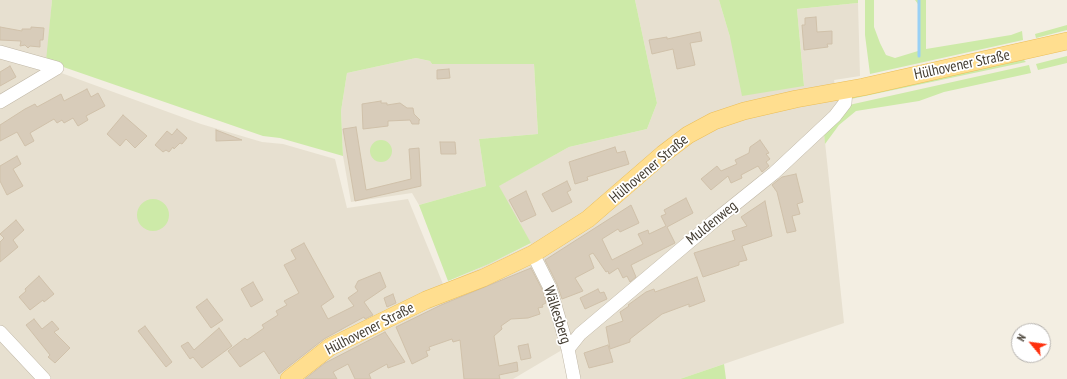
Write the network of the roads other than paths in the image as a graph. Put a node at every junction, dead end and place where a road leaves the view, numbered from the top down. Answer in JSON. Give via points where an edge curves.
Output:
{"nodes":[{"id":1,"x":1067,"y":41,"type":"edge"},
{"id":2,"x":0,"y":52,"type":"edge"},
{"id":3,"x":846,"y":90,"type":"junction"},
{"id":4,"x":0,"y":102,"type":"edge"},
{"id":5,"x":533,"y":254,"type":"junction"},
{"id":6,"x":0,"y":332,"type":"edge"},
{"id":7,"x":568,"y":349,"type":"junction"},
{"id":8,"x":44,"y":379,"type":"edge"},
{"id":9,"x":289,"y":379,"type":"edge"},
{"id":10,"x":574,"y":379,"type":"edge"}],
"edges":[{"from":1,"to":3,"type":"main road","name":"Hülhovener Straße"},
{"from":2,"to":4,"type":"street","via":[[57,68]]},
{"from":3,"to":5,"type":"main road","name":"Hülhovener Straße","via":[[744,111],[714,121],[688,135],[663,154],[588,219]]},
{"from":3,"to":7,"type":"street","name":"Muldenweg","via":[[845,103],[835,116],[774,173],[580,334]]},
{"from":5,"to":7,"type":"street","name":"Wälkesberg","via":[[550,288]]},
{"from":5,"to":9,"type":"main road","name":"Hülhovener Straße","via":[[483,278],[426,300],[330,347]]},
{"from":6,"to":8,"type":"street"},
{"from":7,"to":10,"type":"street","name":"Wälkesberg"}]}
